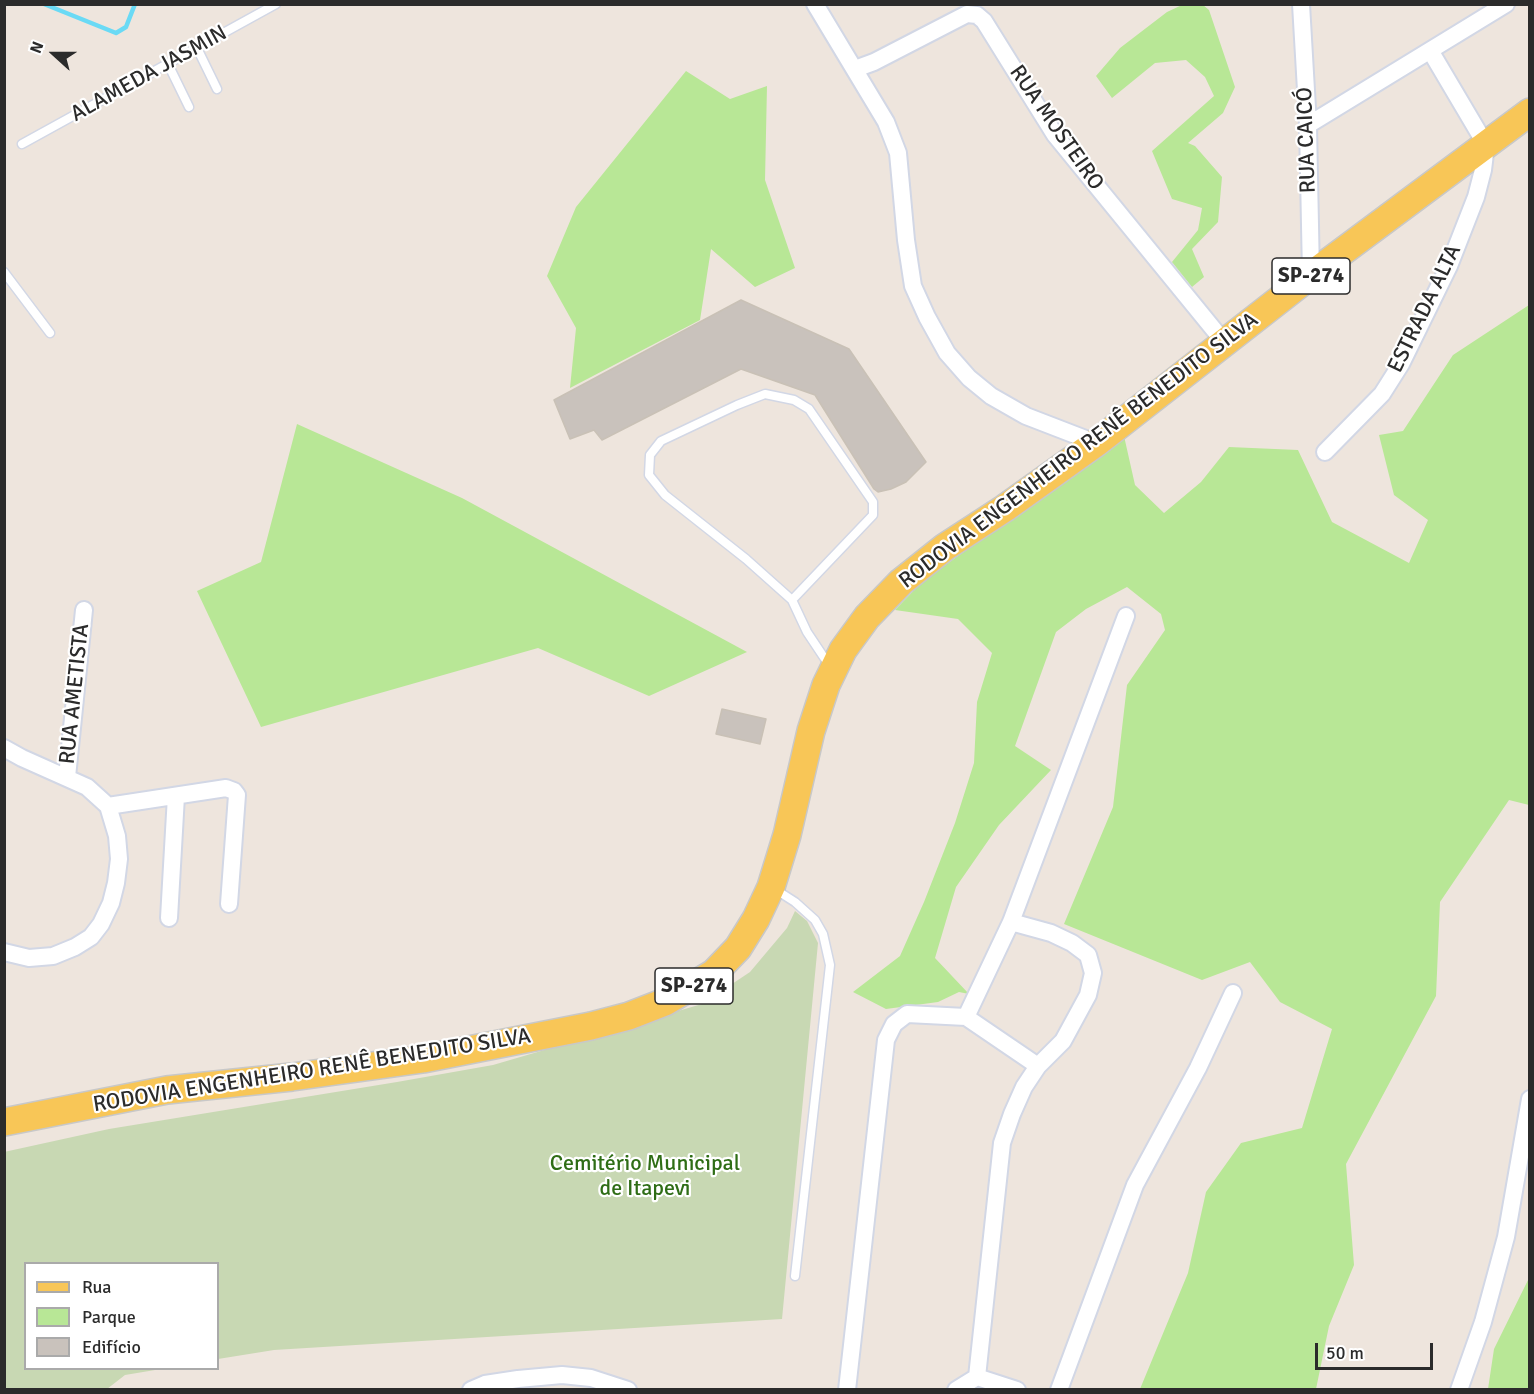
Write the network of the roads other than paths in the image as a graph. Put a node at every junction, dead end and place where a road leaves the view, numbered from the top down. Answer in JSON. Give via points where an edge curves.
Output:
{"nodes":[{"id":1,"x":276,"y":4,"type":"edge"},
{"id":2,"x":815,"y":4,"type":"edge"},
{"id":3,"x":1301,"y":4,"type":"edge"},
{"id":4,"x":1506,"y":4,"type":"edge"},
{"id":5,"x":197,"y":48,"type":"junction"},
{"id":6,"x":1431,"y":52,"type":"junction"},
{"id":7,"x":168,"y":64,"type":"junction"},
{"id":8,"x":855,"y":69,"type":"junction"},
{"id":9,"x":217,"y":89,"type":"dead end"},
{"id":10,"x":189,"y":106,"type":"dead end"},
{"id":11,"x":1530,"y":112,"type":"edge"},
{"id":12,"x":1308,"y":125,"type":"junction"},
{"id":13,"x":21,"y":144,"type":"dead end"},
{"id":14,"x":1486,"y":145,"type":"junction"},
{"id":15,"x":4,"y":272,"type":"edge"},
{"id":16,"x":1311,"y":275,"type":"junction"},
{"id":17,"x":50,"y":333,"type":"dead end"},
{"id":18,"x":1224,"y":342,"type":"junction"},
{"id":19,"x":1096,"y":443,"type":"junction"},
{"id":20,"x":1325,"y":452,"type":"dead end"},
{"id":21,"x":792,"y":600,"type":"junction"},
{"id":22,"x":84,"y":610,"type":"dead end"},
{"id":23,"x":1126,"y":616,"type":"dead end"},
{"id":24,"x":833,"y":671,"type":"junction"},
{"id":25,"x":4,"y":748,"type":"edge"},
{"id":26,"x":67,"y":777,"type":"junction"},
{"id":27,"x":176,"y":796,"type":"junction"},
{"id":28,"x":108,"y":807,"type":"junction"},
{"id":29,"x":771,"y":887,"type":"junction"},
{"id":30,"x":229,"y":904,"type":"dead end"},
{"id":31,"x":169,"y":918,"type":"dead end"},
{"id":32,"x":1011,"y":922,"type":"junction"},
{"id":33,"x":4,"y":952,"type":"edge"},
{"id":34,"x":1233,"y":993,"type":"dead end"},
{"id":35,"x":966,"y":1017,"type":"junction"},
{"id":36,"x":1038,"y":1066,"type":"junction"},
{"id":37,"x":1530,"y":1099,"type":"edge"},
{"id":38,"x":4,"y":1122,"type":"edge"},
{"id":39,"x":1526,"y":1138,"type":"edge"},
{"id":40,"x":795,"y":1276,"type":"dead end"},
{"id":41,"x":977,"y":1377,"type":"junction"},
{"id":42,"x":471,"y":1389,"type":"edge"},
{"id":43,"x":628,"y":1389,"type":"edge"},
{"id":44,"x":847,"y":1389,"type":"edge"},
{"id":45,"x":956,"y":1389,"type":"edge"},
{"id":46,"x":1017,"y":1389,"type":"edge"},
{"id":47,"x":1059,"y":1389,"type":"edge"},
{"id":48,"x":1459,"y":1389,"type":"edge"}],
"edges":[{"from":1,"to":5,"type":"lane","name":"ALAMEDA JASMIN"},
{"from":2,"to":8,"type":"street"},
{"from":3,"to":12,"type":"street","name":"RUA CAICÓ"},
{"from":4,"to":6,"type":"street"},
{"from":5,"to":7,"type":"lane","name":"ALAMEDA JASMIN"},
{"from":5,"to":9,"type":"lane"},
{"from":6,"to":12,"type":"street"},
{"from":6,"to":14,"type":"street"},
{"from":7,"to":10,"type":"lane"},
{"from":7,"to":13,"type":"lane","name":"ALAMEDA JASMIN"},
{"from":8,"to":18,"type":"street","name":"RUA MOSTEIRO","via":[[967,14],[978,15],[1055,135]]},
{"from":8,"to":19,"type":"street","via":[[886,122],[898,153],[913,286],[947,353],[992,396],[1026,416]]},
{"from":11,"to":14,"type":"main road","name":"RODOVIA ENGENHEIRO RENÊ BENEDITO SILVA","number":"SP-274"},
{"from":12,"to":16,"type":"street","name":"RUA CAICÓ"},
{"from":14,"to":16,"type":"main road","name":"RODOVIA ENGENHEIRO RENÊ BENEDITO SILVA","number":"SP-274"},
{"from":14,"to":20,"type":"street","name":"ESTRADA ALTA","via":[[1483,170],[1466,223],[1401,364],[1382,394]]},
{"from":15,"to":17,"type":"lane"},
{"from":16,"to":18,"type":"main road","name":"RODOVIA ENGENHEIRO RENÊ BENEDITO SILVA","number":"SP-274"},
{"from":18,"to":19,"type":"main road","name":"RODOVIA ENGENHEIRO RENÊ BENEDITO SILVA","number":"SP-274"},
{"from":19,"to":24,"type":"main road","name":"RODOVIA ENGENHEIRO RENÊ BENEDITO SILVA","number":"SP-274","via":[[901,582],[867,617]]},
{"from":21,"to":21,"type":"lane","via":[[665,495],[649,475],[650,455],[661,441],[765,394],[794,400],[809,409],[873,501],[873,515]]},
{"from":21,"to":24,"type":"lane","via":[[807,632]]},
{"from":22,"to":26,"type":"street","name":"RUA AMETISTA"},
{"from":23,"to":32,"type":"street"},
{"from":24,"to":29,"type":"main road","name":"RODOVIA ENGENHEIRO RENÊ BENEDITO SILVA","number":"SP-274","via":[[811,731]]},
{"from":25,"to":26,"type":"street"},
{"from":26,"to":28,"type":"street"},
{"from":27,"to":28,"type":"street"},
{"from":27,"to":30,"type":"street","via":[[226,788],[237,795]]},
{"from":27,"to":31,"type":"street"},
{"from":28,"to":33,"type":"street","via":[[119,859],[111,903],[101,924],[75,947],[53,956],[29,958]]},
{"from":29,"to":38,"type":"main road","name":"RODOVIA ENGENHEIRO RENÊ BENEDITO SILVA","number":"SP-274","via":[[738,948],[714,973],[665,1002],[629,1016],[423,1059],[167,1090]]},
{"from":29,"to":40,"type":"lane","via":[[815,920],[823,934],[830,964]]},
{"from":32,"to":35,"type":"street"},
{"from":32,"to":36,"type":"street","via":[[1072,943],[1088,955],[1093,973],[1088,994],[1063,1041]]},
{"from":34,"to":47,"type":"street","via":[[1135,1185]]},
{"from":35,"to":36,"type":"street"},
{"from":35,"to":44,"type":"street","via":[[907,1014],[894,1024],[886,1040]]},
{"from":36,"to":41,"type":"street","via":[[1024,1087],[1002,1143]]},
{"from":37,"to":39,"type":"street"},
{"from":39,"to":48,"type":"street","via":[[1506,1237],[1483,1322]]},
{"from":41,"to":45,"type":"street"},
{"from":41,"to":46,"type":"street"},
{"from":42,"to":43,"type":"street","via":[[562,1375],[591,1378]]}]}
